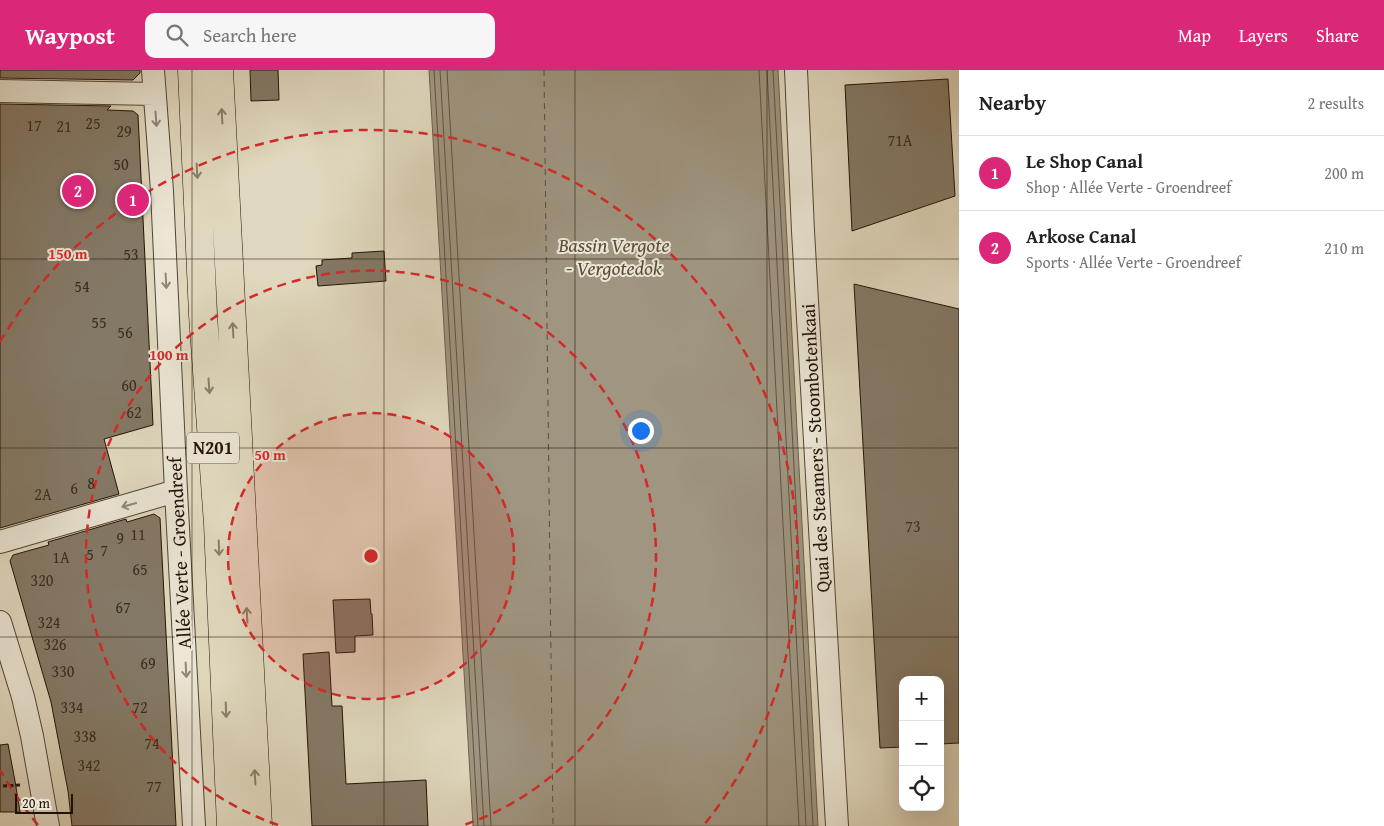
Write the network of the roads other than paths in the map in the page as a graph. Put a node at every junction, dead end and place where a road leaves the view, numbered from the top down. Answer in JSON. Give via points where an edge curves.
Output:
{"nodes":[{"id":1,"x":153,"y":70,"type":"edge"},
{"id":2,"x":192,"y":70,"type":"edge"},
{"id":3,"x":219,"y":70,"type":"edge"},
{"id":4,"x":796,"y":70,"type":"edge"},
{"id":5,"x":0,"y":91,"type":"edge"},
{"id":6,"x":154,"y":94,"type":"junction"},
{"id":7,"x":176,"y":491,"type":"junction"},
{"id":8,"x":0,"y":542,"type":"edge"},
{"id":9,"x":0,"y":622,"type":"edge"},
{"id":10,"x":48,"y":826,"type":"edge"},
{"id":11,"x":194,"y":826,"type":"edge"},
{"id":12,"x":231,"y":826,"type":"edge"},
{"id":13,"x":258,"y":826,"type":"edge"},
{"id":14,"x":837,"y":826,"type":"edge"}],
"edges":[{"from":1,"to":6,"type":"street","name":"Allée Verte - Groendreef"},
{"from":2,"to":12,"type":"main road","name":"Allée Verte - Groendreef","number":"N201","one_way":true,"via":[[219,534]]},
{"from":13,"to":3,"type":"main road","number":"N201","one_way":true},
{"from":4,"to":14,"type":"street","name":"Quai des Steamers - Stoombotenkaai"},
{"from":5,"to":6,"type":"street"},
{"from":6,"to":7,"type":"street","name":"Allée Verte - Groendreef","one_way":true,"via":[[162,191]]},
{"from":7,"to":8,"type":"street","one_way":true},
{"from":7,"to":11,"type":"street","name":"Allée Verte - Groendreef","one_way":true},
{"from":9,"to":10,"type":"street","via":[[23,697]]}]}
